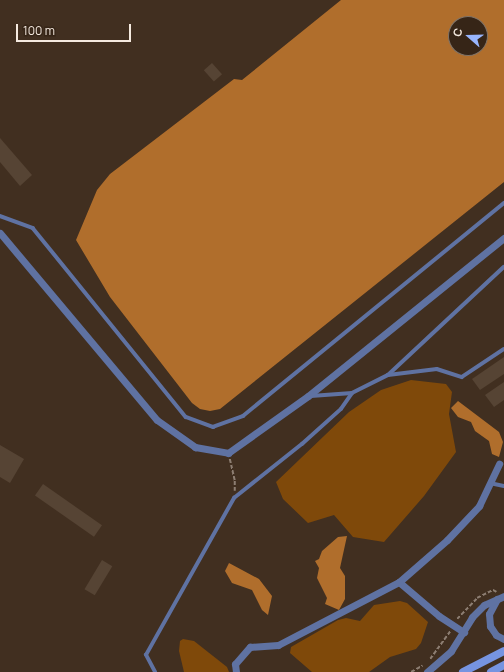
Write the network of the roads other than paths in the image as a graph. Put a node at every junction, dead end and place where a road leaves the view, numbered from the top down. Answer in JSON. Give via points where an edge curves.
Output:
{"nodes":[{"id":1,"x":504,"y":203,"type":"edge"},
{"id":2,"x":0,"y":216,"type":"edge"},
{"id":3,"x":0,"y":233,"type":"edge"},
{"id":4,"x":504,"y":238,"type":"edge"},
{"id":5,"x":504,"y":267,"type":"edge"},
{"id":6,"x":504,"y":349,"type":"edge"},
{"id":7,"x":388,"y":375,"type":"junction"},
{"id":8,"x":352,"y":392,"type":"junction"},
{"id":9,"x":308,"y":396,"type":"junction"},
{"id":10,"x":499,"y":464,"type":"dead end"},
{"id":11,"x":490,"y":483,"type":"junction"},
{"id":12,"x":504,"y":486,"type":"edge"},
{"id":13,"x":399,"y":582,"type":"junction"},
{"id":14,"x":501,"y":597,"type":"edge"},
{"id":15,"x":464,"y":632,"type":"junction"},
{"id":16,"x":504,"y":639,"type":"edge"},
{"id":17,"x":504,"y":651,"type":"edge"},
{"id":18,"x":504,"y":665,"type":"edge"},
{"id":19,"x":155,"y":672,"type":"edge"},
{"id":20,"x":236,"y":672,"type":"edge"},
{"id":21,"x":427,"y":672,"type":"edge"},
{"id":22,"x":462,"y":672,"type":"edge"},
{"id":23,"x":491,"y":672,"type":"edge"}],
"edges":[{"from":1,"to":2,"type":"lane","via":[[243,416],[213,427],[186,416],[33,228]]},
{"from":3,"to":9,"type":"street","via":[[158,420],[195,447],[228,454]]},
{"from":4,"to":9,"type":"street"},
{"from":5,"to":7,"type":"lane"},
{"from":6,"to":7,"type":"lane","via":[[462,377],[437,369]]},
{"from":7,"to":8,"type":"lane"},
{"from":8,"to":9,"type":"lane"},
{"from":8,"to":19,"type":"lane","via":[[341,409],[234,498],[146,655]]},
{"from":10,"to":11,"type":"street"},
{"from":11,"to":12,"type":"lane"},
{"from":11,"to":13,"type":"street","via":[[479,506],[447,540]]},
{"from":13,"to":15,"type":"street","via":[[439,616]]},
{"from":13,"to":20,"type":"street","via":[[278,645],[250,647],[235,664]]},
{"from":14,"to":15,"type":"street","via":[[484,606],[472,617]]},
{"from":14,"to":16,"type":"street","via":[[489,614],[490,626],[496,635]]},
{"from":15,"to":21,"type":"street","via":[[451,652]]},
{"from":17,"to":22,"type":"main road"},
{"from":18,"to":23,"type":"main road"}]}
